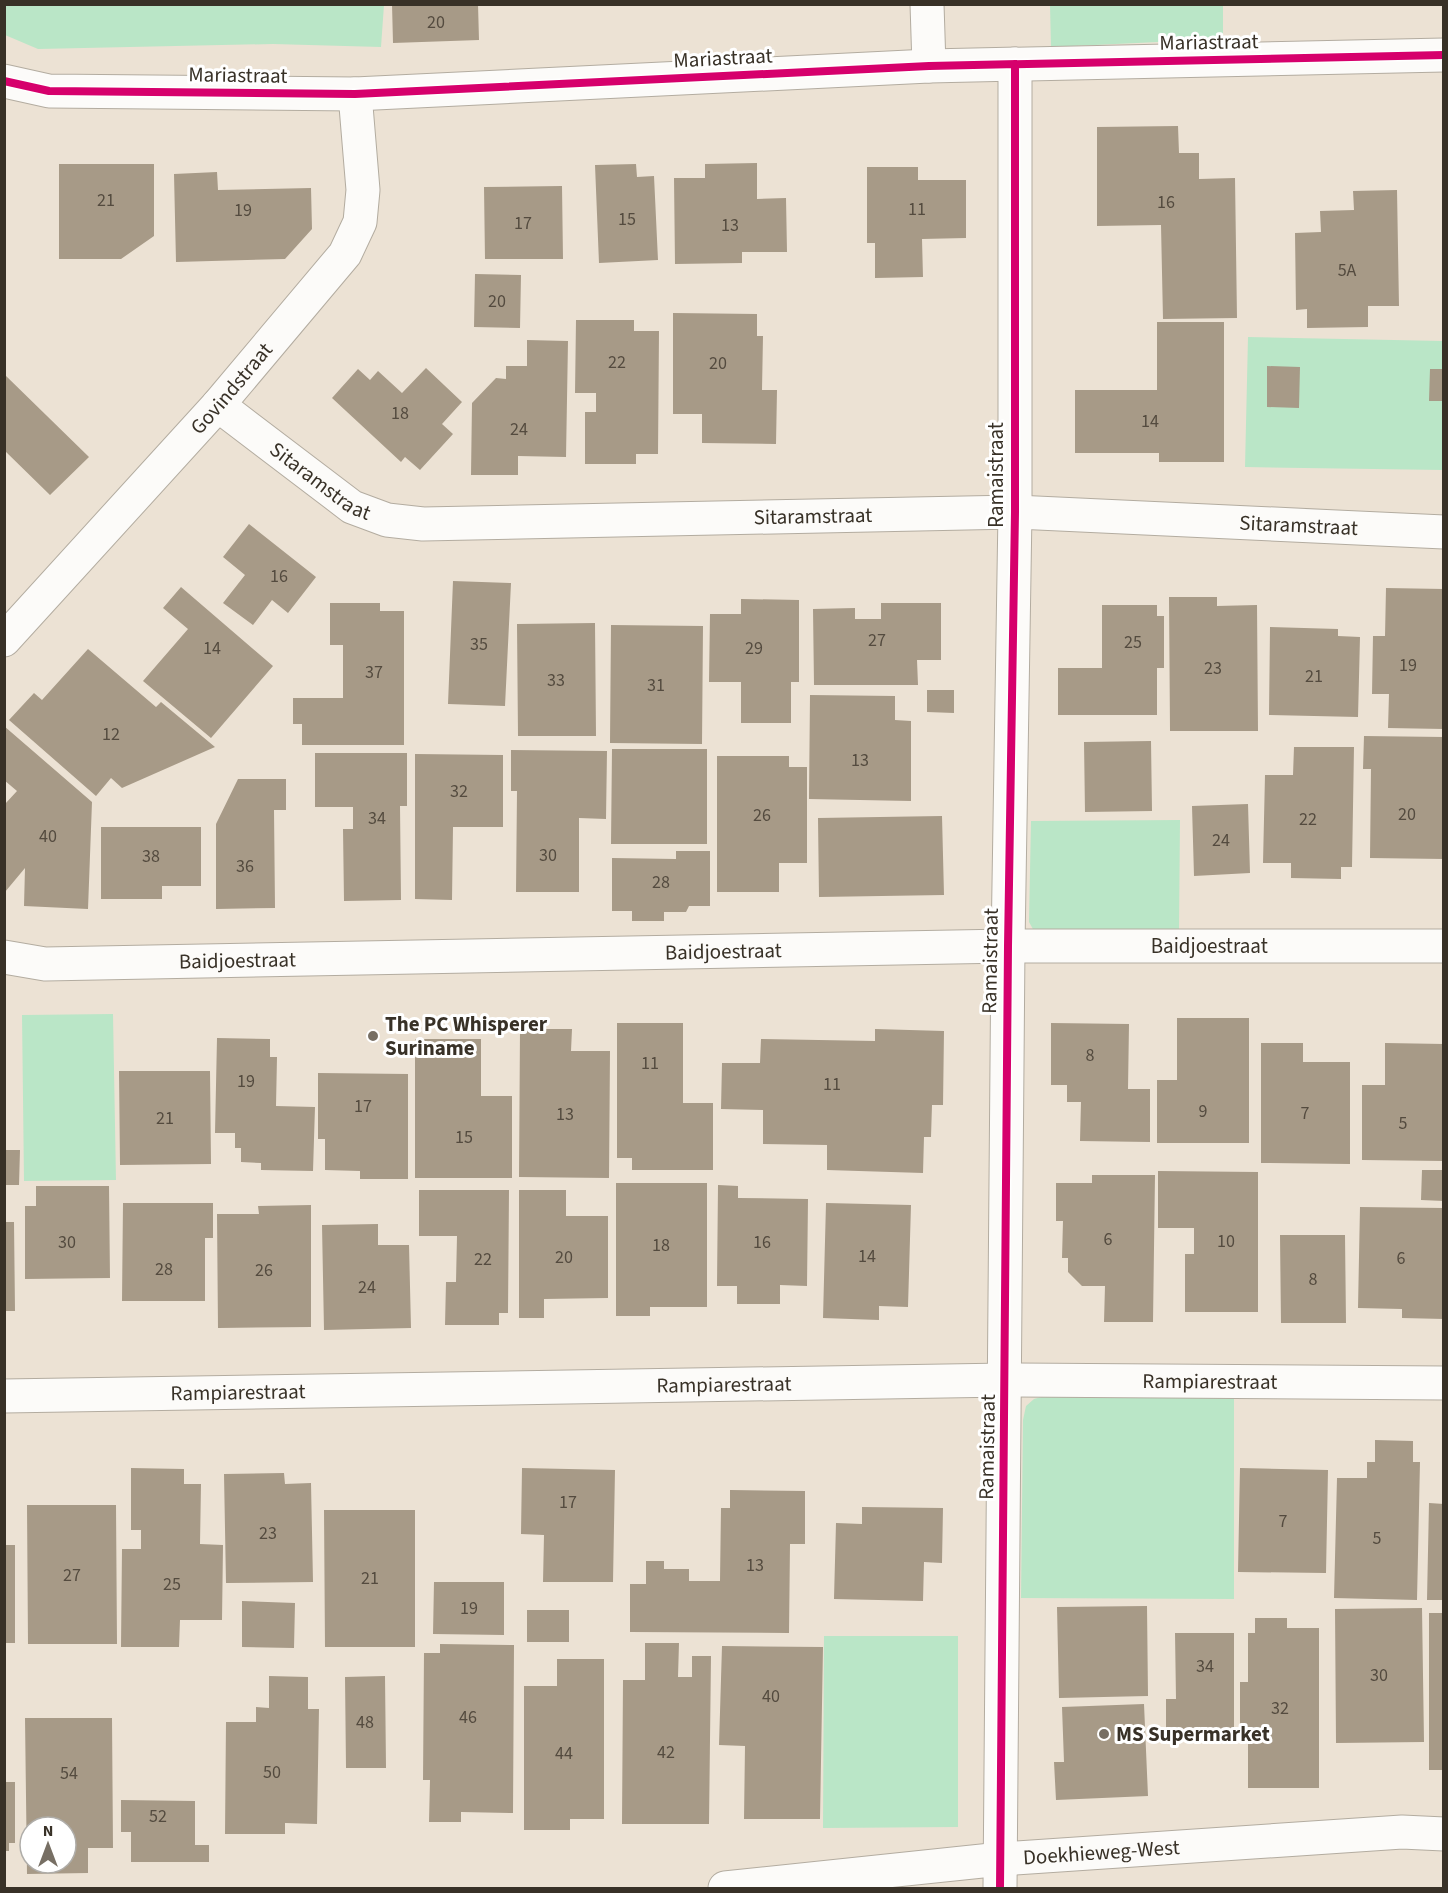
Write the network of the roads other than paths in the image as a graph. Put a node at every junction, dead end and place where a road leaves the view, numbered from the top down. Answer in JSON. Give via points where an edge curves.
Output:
{"nodes":[{"id":1,"x":927,"y":4,"type":"edge"},
{"id":2,"x":1443,"y":55,"type":"edge"},
{"id":3,"x":1015,"y":64,"type":"junction"},
{"id":4,"x":929,"y":66,"type":"junction"},
{"id":5,"x":4,"y":81,"type":"edge"},
{"id":6,"x":355,"y":94,"type":"junction"},
{"id":7,"x":218,"y":405,"type":"junction"},
{"id":8,"x":1015,"y":512,"type":"junction"},
{"id":9,"x":1443,"y":532,"type":"edge"},
{"id":10,"x":4,"y":640,"type":"edge"},
{"id":11,"x":1008,"y":946,"type":"junction"},
{"id":12,"x":1443,"y":946,"type":"edge"},
{"id":13,"x":4,"y":957,"type":"edge"},
{"id":14,"x":1006,"y":1380,"type":"junction"},
{"id":15,"x":1443,"y":1383,"type":"edge"},
{"id":16,"x":4,"y":1396,"type":"edge"},
{"id":17,"x":1443,"y":1834,"type":"edge"},
{"id":18,"x":1001,"y":1874,"type":"edge"},
{"id":19,"x":766,"y":1886,"type":"edge"},
{"id":20,"x":725,"y":1888,"type":"edge"}],
"edges":[{"from":1,"to":4,"type":"street"},
{"from":2,"to":3,"type":"street","name":"Mariastraat"},
{"from":3,"to":4,"type":"street","name":"Mariastraat"},
{"from":3,"to":8,"type":"street","name":"Ramaistraat"},
{"from":4,"to":6,"type":"street","name":"Mariastraat"},
{"from":5,"to":6,"type":"street","name":"Mariastraat","via":[[49,91]]},
{"from":6,"to":7,"type":"street","name":"Govindstraat","via":[[363,190],[360,222],[345,254]]},
{"from":7,"to":8,"type":"street","name":"Sitaramstraat","via":[[352,507],[387,520],[423,524]]},
{"from":7,"to":10,"type":"street","name":"Govindstraat"},
{"from":8,"to":9,"type":"street","name":"Sitaramstraat"},
{"from":8,"to":11,"type":"street","name":"Ramaistraat"},
{"from":11,"to":12,"type":"street","name":"Baidjoestraat"},
{"from":11,"to":13,"type":"street","name":"Baidjoestraat","via":[[45,964]]},
{"from":11,"to":14,"type":"street","name":"Ramaistraat"},
{"from":14,"to":15,"type":"street","name":"Rampiarestraat"},
{"from":14,"to":16,"type":"street","name":"Rampiarestraat"},
{"from":14,"to":18,"type":"street","name":"Ramaistraat"},
{"from":17,"to":18,"type":"street","name":"Doekhieweg-West","via":[[1402,1833]]},
{"from":18,"to":19,"type":"street","name":"Doekhieweg-West"},
{"from":19,"to":20,"type":"street","name":"Doekhieweg-West"}]}
